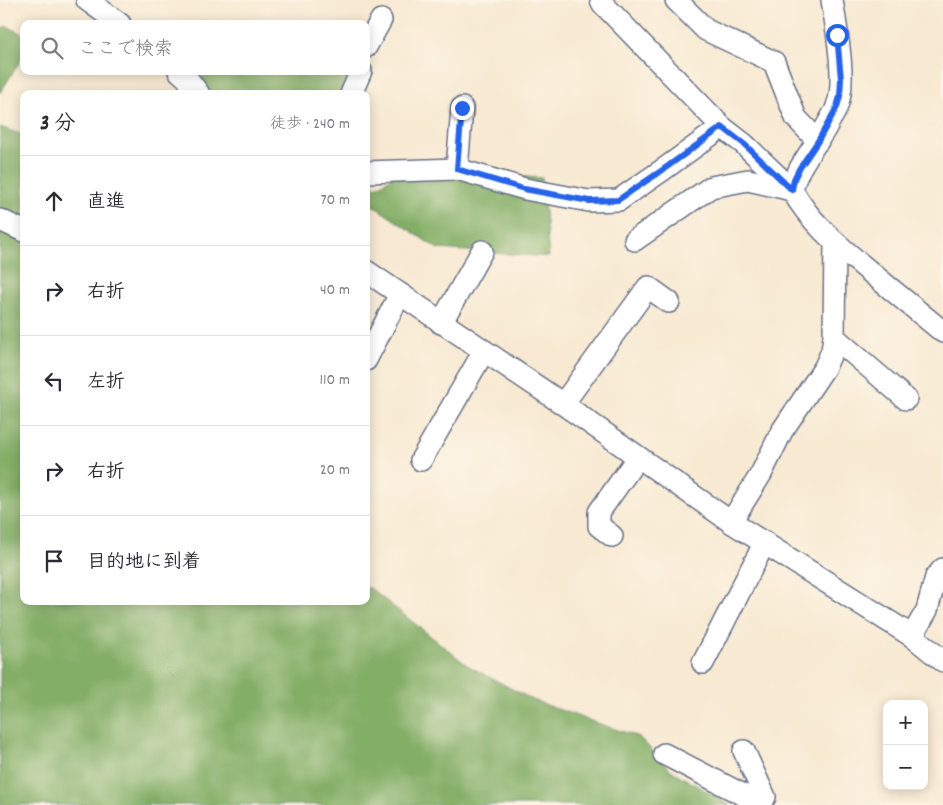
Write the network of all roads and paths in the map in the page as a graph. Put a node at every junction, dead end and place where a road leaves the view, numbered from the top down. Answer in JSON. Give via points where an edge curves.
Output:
{"nodes":[{"id":1,"x":87,"y":0,"type":"edge"},
{"id":2,"x":601,"y":0,"type":"edge"},
{"id":3,"x":676,"y":0,"type":"edge"},
{"id":4,"x":832,"y":0,"type":"edge"},
{"id":5,"x":114,"y":20,"type":"edge"},
{"id":6,"x":381,"y":20,"type":"dead end"},
{"id":7,"x":370,"y":41,"type":"edge"},
{"id":8,"x":184,"y":75,"type":"edge"},
{"id":9,"x":359,"y":75,"type":"edge"},
{"id":10,"x":196,"y":90,"type":"edge"},
{"id":11,"x":353,"y":90,"type":"edge"},
{"id":12,"x":462,"y":108,"type":"dead end"},
{"id":13,"x":722,"y":127,"type":"junction"},
{"id":14,"x":818,"y":141,"type":"junction"},
{"id":15,"x":457,"y":169,"type":"junction"},
{"id":16,"x":370,"y":172,"type":"edge"},
{"id":17,"x":792,"y":190,"type":"junction"},
{"id":18,"x":0,"y":220,"type":"edge"},
{"id":19,"x":20,"y":228,"type":"edge"},
{"id":20,"x":635,"y":240,"type":"dead end"},
{"id":21,"x":836,"y":242,"type":"junction"},
{"id":22,"x":482,"y":252,"type":"dead end"},
{"id":23,"x":370,"y":274,"type":"edge"},
{"id":24,"x":400,"y":294,"type":"junction"},
{"id":25,"x":670,"y":302,"type":"dead end"},
{"id":26,"x":441,"y":323,"type":"junction"},
{"id":27,"x":943,"y":332,"type":"edge"},
{"id":28,"x":834,"y":337,"type":"junction"},
{"id":29,"x":484,"y":351,"type":"junction"},
{"id":30,"x":370,"y":352,"type":"edge"},
{"id":31,"x":906,"y":399,"type":"dead end"},
{"id":32,"x":563,"y":404,"type":"junction"},
{"id":33,"x":638,"y":457,"type":"junction"},
{"id":34,"x":421,"y":460,"type":"dead end"},
{"id":35,"x":732,"y":522,"type":"junction"},
{"id":36,"x":612,"y":536,"type":"dead end"},
{"id":37,"x":765,"y":542,"type":"junction"},
{"id":38,"x":943,"y":569,"type":"edge"},
{"id":39,"x":912,"y":636,"type":"junction"},
{"id":40,"x":943,"y":661,"type":"edge"},
{"id":41,"x":703,"y":663,"type":"dead end"},
{"id":42,"x":744,"y":751,"type":"dead end"},
{"id":43,"x":664,"y":754,"type":"dead end"}],
"edges":[{"from":1,"to":5,"type":"street"},
{"from":2,"to":13,"type":"street"},
{"from":3,"to":14,"type":"street","via":[[706,30],[774,62],[796,118]]},
{"from":4,"to":14,"type":"street","via":[[840,96]]},
{"from":6,"to":7,"type":"street"},
{"from":8,"to":10,"type":"street"},
{"from":9,"to":11,"type":"street"},
{"from":12,"to":15,"type":"street"},
{"from":13,"to":15,"type":"street","via":[[618,200],[589,201],[524,189]]},
{"from":13,"to":17,"type":"street"},
{"from":14,"to":17,"type":"street","via":[[799,169]]},
{"from":15,"to":16,"type":"street"},
{"from":17,"to":20,"type":"street","via":[[748,180],[711,187]]},
{"from":17,"to":21,"type":"street","via":[[816,224]]},
{"from":18,"to":19,"type":"street"},
{"from":21,"to":27,"type":"street"},
{"from":21,"to":28,"type":"street"},
{"from":22,"to":26,"type":"street"},
{"from":23,"to":24,"type":"street"},
{"from":24,"to":26,"type":"street"},
{"from":24,"to":30,"type":"street"},
{"from":25,"to":32,"type":"street","via":[[648,287]]},
{"from":26,"to":29,"type":"street"},
{"from":28,"to":31,"type":"street"},
{"from":28,"to":35,"type":"street","via":[[832,351],[824,367],[782,430],[761,474]]},
{"from":29,"to":32,"type":"street"},
{"from":29,"to":34,"type":"street"},
{"from":32,"to":33,"type":"street"},
{"from":33,"to":35,"type":"street"},
{"from":33,"to":36,"type":"street","via":[[600,512],[599,526]]},
{"from":35,"to":37,"type":"street"},
{"from":37,"to":39,"type":"street"},
{"from":37,"to":41,"type":"street"},
{"from":38,"to":39,"type":"street","via":[[936,577],[927,610]]},
{"from":39,"to":40,"type":"street"},
{"from":42,"to":43,"type":"street","via":[[766,797],[754,801]]}]}
